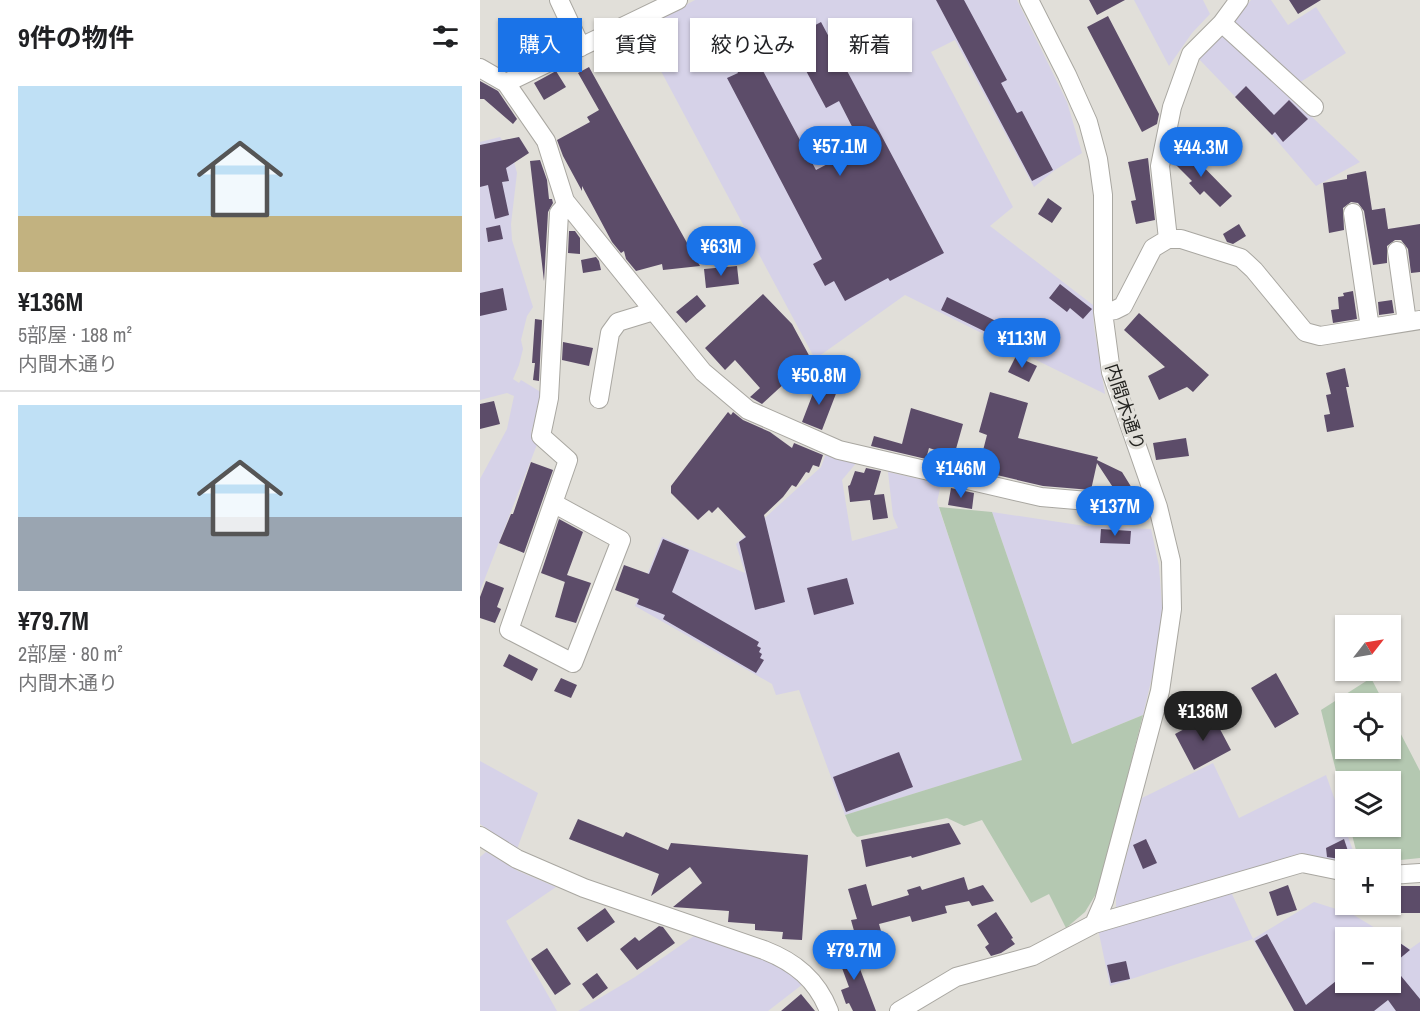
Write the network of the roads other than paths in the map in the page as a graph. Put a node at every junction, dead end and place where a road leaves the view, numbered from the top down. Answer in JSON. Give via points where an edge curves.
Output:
{"nodes":[{"id":1,"x":560,"y":0,"type":"edge"},
{"id":2,"x":678,"y":0,"type":"edge"},
{"id":3,"x":1029,"y":0,"type":"edge"},
{"id":4,"x":1239,"y":0,"type":"edge"},
{"id":5,"x":568,"y":18,"type":"edge"},
{"id":6,"x":1222,"y":23,"type":"junction"},
{"id":7,"x":582,"y":47,"type":"edge"},
{"id":8,"x":480,"y":68,"type":"edge"},
{"id":9,"x":527,"y":72,"type":"edge"},
{"id":10,"x":506,"y":82,"type":"junction"},
{"id":11,"x":1314,"y":107,"type":"dead end"},
{"id":12,"x":567,"y":204,"type":"junction"},
{"id":13,"x":1353,"y":213,"type":"dead end"},
{"id":14,"x":1168,"y":239,"type":"junction"},
{"id":15,"x":1397,"y":251,"type":"dead end"},
{"id":16,"x":654,"y":311,"type":"junction"},
{"id":17,"x":1103,"y":312,"type":"junction"},
{"id":18,"x":1414,"y":321,"type":"edge"},
{"id":19,"x":1370,"y":328,"type":"junction"},
{"id":20,"x":599,"y":399,"type":"dead end"},
{"id":21,"x":553,"y":503,"type":"junction"},
{"id":22,"x":1158,"y":507,"type":"junction"},
{"id":23,"x":480,"y":836,"type":"edge"},
{"id":24,"x":1335,"y":870,"type":"edge"},
{"id":25,"x":1420,"y":873,"type":"edge"},
{"id":26,"x":1401,"y":874,"type":"edge"},
{"id":27,"x":1094,"y":924,"type":"junction"},
{"id":28,"x":830,"y":1011,"type":"edge"},
{"id":29,"x":898,"y":1011,"type":"edge"}],
"edges":[{"from":1,"to":5,"type":"street"},
{"from":2,"to":7,"type":"street"},
{"from":3,"to":17,"type":"street","name":"内間木通り","via":[[1088,122],[1098,159],[1103,195]]},
{"from":4,"to":6,"type":"street"},
{"from":6,"to":11,"type":"street"},
{"from":6,"to":14,"type":"street","via":[[1191,54],[1172,107],[1160,166]]},
{"from":8,"to":10,"type":"street"},
{"from":9,"to":10,"type":"street"},
{"from":10,"to":12,"type":"street","via":[[546,141]]},
{"from":12,"to":16,"type":"street"},
{"from":12,"to":21,"type":"street","via":[[559,213],[549,398],[541,436],[568,460]]},
{"from":13,"to":19,"type":"street"},
{"from":14,"to":17,"type":"street","via":[[1153,248],[1123,306]]},
{"from":14,"to":19,"type":"street","via":[[1181,239],[1241,258],[1305,332],[1320,336]]},
{"from":15,"to":18,"type":"street"},
{"from":16,"to":20,"type":"street","via":[[618,322],[610,333]]},
{"from":16,"to":22,"type":"street","via":[[704,372],[748,410],[839,450],[1041,497]]},
{"from":17,"to":22,"type":"street","name":"内間木通り","via":[[1112,372]]},
{"from":18,"to":19,"type":"street"},
{"from":21,"to":21,"type":"street","via":[[509,630],[573,663],[621,540]]},
{"from":22,"to":27,"type":"street","name":"内間木通り","via":[[1171,561],[1172,609],[1162,679],[1104,901]]},
{"from":23,"to":28,"type":"street","via":[[517,860],[584,888],[787,960],[803,970]]},
{"from":24,"to":27,"type":"street","via":[[1302,863]]},
{"from":25,"to":26,"type":"street"},
{"from":27,"to":29,"type":"street","via":[[1033,956],[956,977]]}]}
